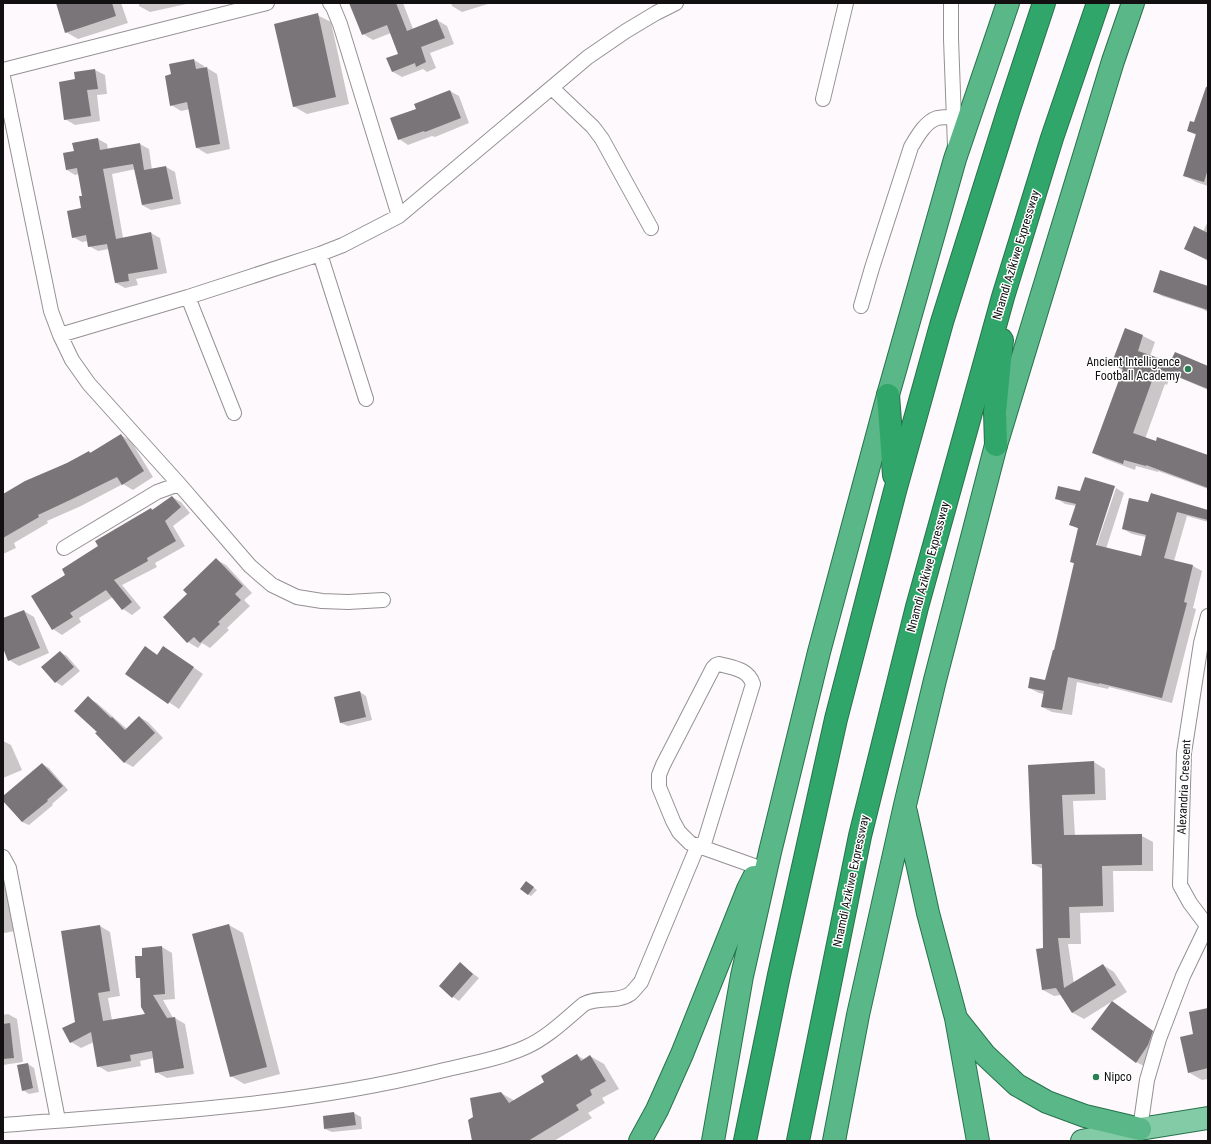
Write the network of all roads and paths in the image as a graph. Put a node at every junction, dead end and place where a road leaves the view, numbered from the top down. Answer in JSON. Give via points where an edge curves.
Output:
{"nodes":[{"id":1,"x":267,"y":3,"type":"edge"},
{"id":2,"x":330,"y":3,"type":"edge"},
{"id":3,"x":676,"y":3,"type":"edge"},
{"id":4,"x":846,"y":3,"type":"edge"},
{"id":5,"x":951,"y":3,"type":"edge"},
{"id":6,"x":1008,"y":3,"type":"edge"},
{"id":7,"x":1044,"y":3,"type":"edge"},
{"id":8,"x":1098,"y":3,"type":"edge"},
{"id":9,"x":1134,"y":3,"type":"edge"},
{"id":10,"x":3,"y":70,"type":"edge"},
{"id":11,"x":3,"y":77,"type":"edge"},
{"id":12,"x":552,"y":88,"type":"junction"},
{"id":13,"x":823,"y":99,"type":"dead end"},
{"id":14,"x":954,"y":117,"type":"junction"},
{"id":15,"x":955,"y":159,"type":"junction"},
{"id":16,"x":399,"y":216,"type":"junction"},
{"id":17,"x":651,"y":228,"type":"dead end"},
{"id":18,"x":320,"y":254,"type":"junction"},
{"id":19,"x":188,"y":297,"type":"junction"},
{"id":20,"x":1003,"y":297,"type":"junction"},
{"id":21,"x":861,"y":306,"type":"dead end"},
{"id":22,"x":60,"y":335,"type":"junction"},
{"id":23,"x":888,"y":395,"type":"junction"},
{"id":24,"x":366,"y":399,"type":"dead end"},
{"id":25,"x":234,"y":413,"type":"dead end"},
{"id":26,"x":996,"y":445,"type":"junction"},
{"id":27,"x":179,"y":484,"type":"junction"},
{"id":28,"x":895,"y":491,"type":"junction"},
{"id":29,"x":64,"y":548,"type":"dead end"},
{"id":30,"x":383,"y":600,"type":"dead end"},
{"id":31,"x":1208,"y":616,"type":"edge"},
{"id":32,"x":1204,"y":644,"type":"edge"},
{"id":33,"x":905,"y":805,"type":"junction"},
{"id":34,"x":700,"y":846,"type":"junction"},
{"id":35,"x":3,"y":857,"type":"edge"},
{"id":36,"x":765,"y":860,"type":"junction"},
{"id":37,"x":1207,"y":926,"type":"edge"},
{"id":38,"x":956,"y":1018,"type":"junction"},
{"id":39,"x":1208,"y":1118,"type":"edge"},
{"id":40,"x":58,"y":1120,"type":"junction"},
{"id":41,"x":3,"y":1125,"type":"edge"},
{"id":42,"x":1140,"y":1130,"type":"junction"},
{"id":43,"x":640,"y":1141,"type":"edge"},
{"id":44,"x":713,"y":1141,"type":"edge"},
{"id":45,"x":745,"y":1141,"type":"edge"},
{"id":46,"x":798,"y":1141,"type":"edge"},
{"id":47,"x":834,"y":1141,"type":"edge"},
{"id":48,"x":978,"y":1141,"type":"edge"},
{"id":49,"x":1082,"y":1141,"type":"edge"}],
"edges":[{"from":1,"to":10,"type":"street"},
{"from":2,"to":16,"type":"street","via":[[340,24]]},
{"from":3,"to":12,"type":"street","via":[[606,44]]},
{"from":4,"to":13,"type":"street"},
{"from":5,"to":14,"type":"street"},
{"from":6,"to":15,"type":"highway"},
{"from":7,"to":28,"type":"highway","via":[[1008,109],[945,315]]},
{"from":8,"to":20,"type":"highway","name":"Nnamdi Azikiwe Expressway","via":[[1052,138]]},
{"from":9,"to":26,"type":"highway","via":[[1113,61]]},
{"from":11,"to":22,"type":"street","via":[[51,311]]},
{"from":12,"to":16,"type":"street"},
{"from":12,"to":17,"type":"street","via":[[602,139]]},
{"from":14,"to":15,"type":"street"},
{"from":14,"to":21,"type":"street","via":[[937,118],[926,126],[911,147]]},
{"from":15,"to":23,"type":"highway"},
{"from":16,"to":18,"type":"street"},
{"from":18,"to":19,"type":"street"},
{"from":18,"to":24,"type":"street"},
{"from":19,"to":22,"type":"street"},
{"from":19,"to":25,"type":"street"},
{"from":20,"to":26,"type":"highway","via":[[1005,312],[995,412]]},
{"from":20,"to":46,"type":"highway","name":"Nnamdi Azikiwe Expressway","via":[[916,607],[860,836]]},
{"from":22,"to":27,"type":"street","via":[[72,360],[89,384]]},
{"from":23,"to":28,"type":"highway"},
{"from":23,"to":36,"type":"highway"},
{"from":26,"to":33,"type":"highway"},
{"from":27,"to":29,"type":"street","via":[[158,492]]},
{"from":27,"to":30,"type":"street","via":[[250,566],[282,591],[297,597],[322,601]]},
{"from":28,"to":45,"type":"highway","via":[[836,719]]},
{"from":31,"to":32,"type":"street","name":"Alexandria Crescent"},
{"from":32,"to":37,"type":"street","name":"Alexandria Crescent","via":[[1184,753],[1180,885]]},
{"from":33,"to":38,"type":"highway","via":[[928,913]]},
{"from":33,"to":47,"type":"highway","via":[[858,1015]]},
{"from":34,"to":34,"type":"street","via":[[753,684],[751,676],[744,671],[719,664],[713,668],[659,775],[659,787],[679,832],[690,843]]},
{"from":34,"to":36,"type":"street"},
{"from":34,"to":40,"type":"street","via":[[641,982],[630,994],[591,1000],[542,1038],[514,1053],[359,1089],[222,1108]]},
{"from":35,"to":40,"type":"street","via":[[9,868]]},
{"from":36,"to":43,"type":"highway","via":[[748,890],[682,1054]]},
{"from":36,"to":44,"type":"highway"},
{"from":37,"to":42,"type":"street","via":[[1182,976],[1159,1039],[1147,1080]]},
{"from":38,"to":42,"type":"highway","via":[[985,1055],[1017,1085],[1047,1102],[1085,1116]]},
{"from":38,"to":48,"type":"highway"},
{"from":39,"to":42,"type":"main road"},
{"from":40,"to":41,"type":"street"},
{"from":42,"to":49,"type":"main road"}]}
